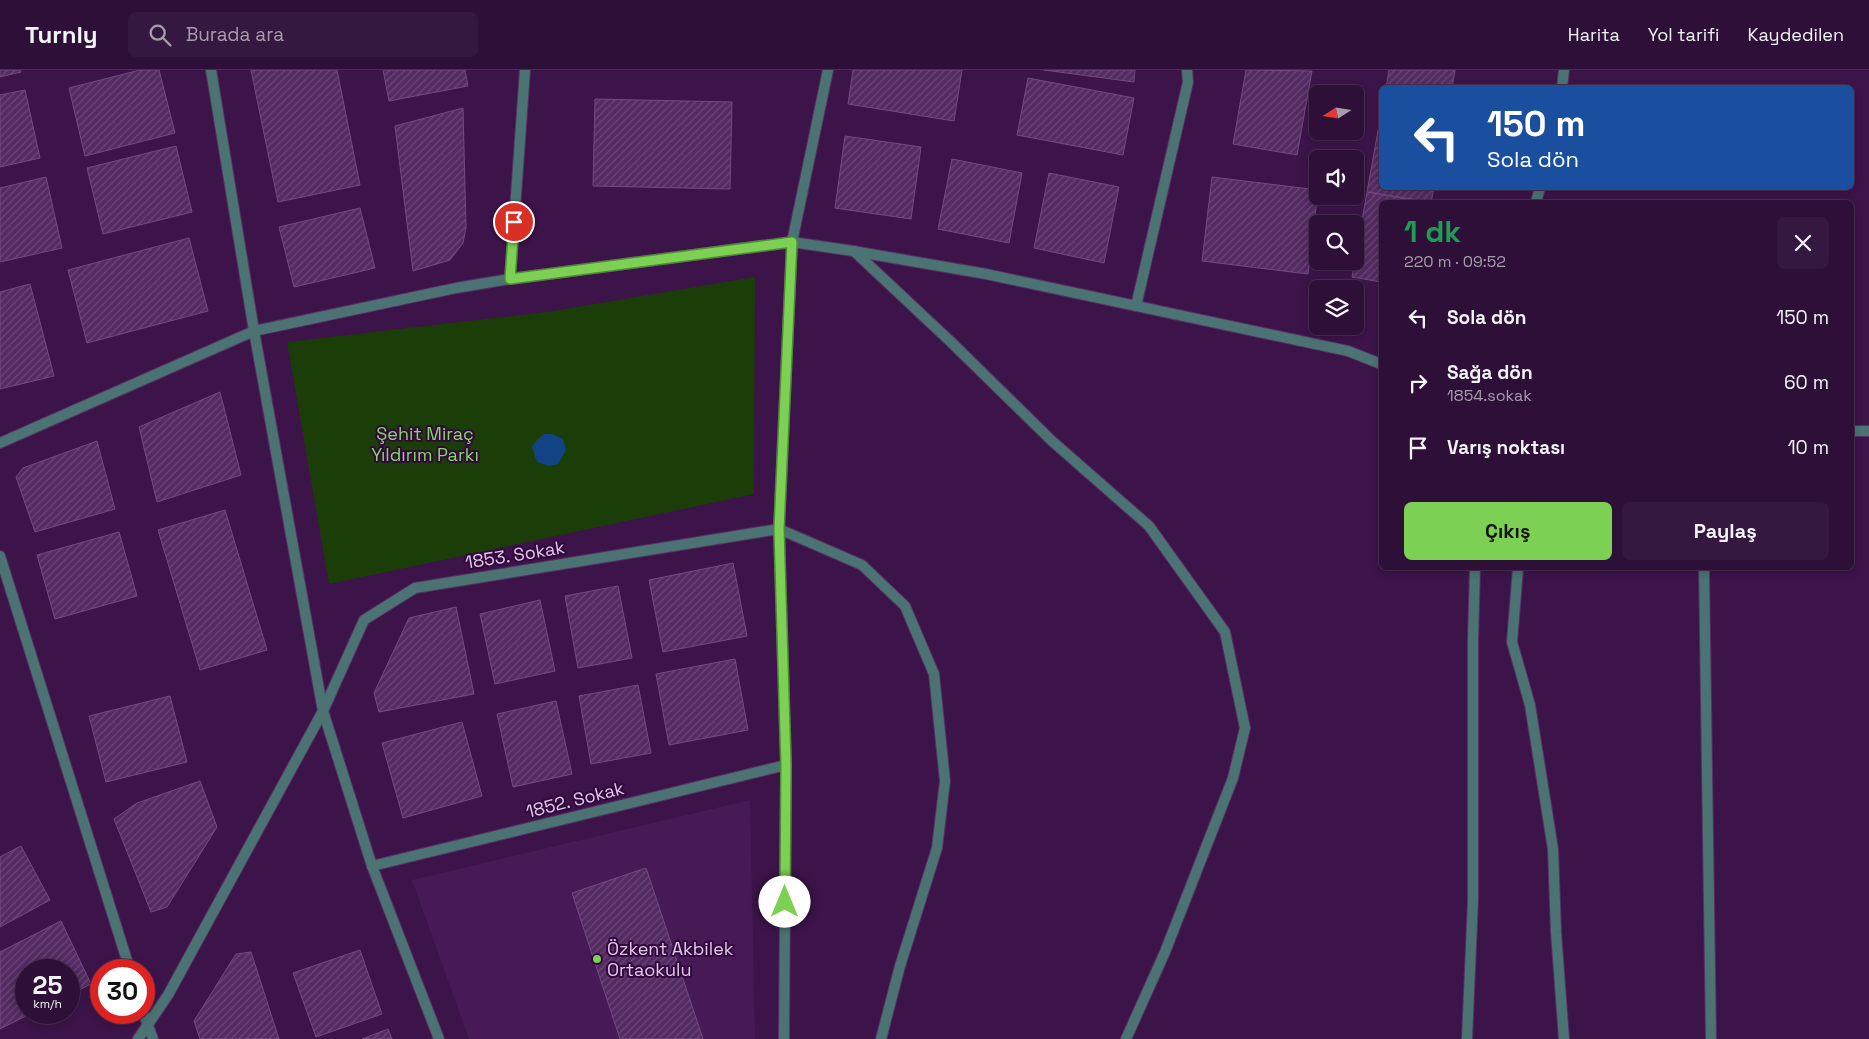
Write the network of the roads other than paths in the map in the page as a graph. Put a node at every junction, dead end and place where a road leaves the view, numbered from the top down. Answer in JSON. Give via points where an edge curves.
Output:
{"nodes":[{"id":1,"x":211,"y":70,"type":"edge"},
{"id":2,"x":525,"y":70,"type":"edge"},
{"id":3,"x":828,"y":70,"type":"edge"},
{"id":4,"x":1187,"y":70,"type":"edge"},
{"id":5,"x":1564,"y":70,"type":"edge"},
{"id":6,"x":1562,"y":85,"type":"edge"},
{"id":7,"x":792,"y":242,"type":"junction"},
{"id":8,"x":853,"y":250,"type":"junction"},
{"id":9,"x":510,"y":279,"type":"junction"},
{"id":10,"x":1136,"y":306,"type":"junction"},
{"id":11,"x":254,"y":331,"type":"junction"},
{"id":12,"x":1379,"y":363,"type":"edge"},
{"id":13,"x":1854,"y":431,"type":"edge"},
{"id":14,"x":1869,"y":431,"type":"edge"},
{"id":15,"x":0,"y":443,"type":"edge"},
{"id":16,"x":779,"y":529,"type":"junction"},
{"id":17,"x":0,"y":556,"type":"edge"},
{"id":18,"x":1475,"y":570,"type":"edge"},
{"id":19,"x":1518,"y":570,"type":"edge"},
{"id":20,"x":1704,"y":570,"type":"edge"},
{"id":21,"x":323,"y":711,"type":"junction"},
{"id":22,"x":786,"y":765,"type":"junction"},
{"id":23,"x":372,"y":866,"type":"junction"},
{"id":24,"x":127,"y":959,"type":"edge"},
{"id":25,"x":147,"y":1025,"type":"junction"},
{"id":26,"x":138,"y":1039,"type":"edge"},
{"id":27,"x":153,"y":1039,"type":"edge"},
{"id":28,"x":439,"y":1039,"type":"edge"},
{"id":29,"x":784,"y":1039,"type":"edge"},
{"id":30,"x":880,"y":1039,"type":"edge"},
{"id":31,"x":1126,"y":1039,"type":"edge"},
{"id":32,"x":1467,"y":1039,"type":"edge"},
{"id":33,"x":1564,"y":1039,"type":"edge"},
{"id":34,"x":1711,"y":1039,"type":"edge"}],
"edges":[{"from":1,"to":11,"type":"street"},
{"from":2,"to":9,"type":"street"},
{"from":3,"to":7,"type":"street"},
{"from":4,"to":10,"type":"street","via":[[1188,82]]},
{"from":5,"to":6,"type":"street"},
{"from":7,"to":8,"type":"street"},
{"from":7,"to":9,"type":"street"},
{"from":7,"to":16,"type":"street"},
{"from":8,"to":10,"type":"street"},
{"from":8,"to":31,"type":"street","via":[[1052,441],[1149,526],[1225,632],[1245,728],[1233,778],[1172,934]]},
{"from":9,"to":11,"type":"street"},
{"from":10,"to":12,"type":"street","via":[[1348,351]]},
{"from":11,"to":15,"type":"street"},
{"from":11,"to":21,"type":"street"},
{"from":13,"to":14,"type":"street"},
{"from":16,"to":21,"type":"street","name":"1853. Sokak","via":[[415,588],[364,620]]},
{"from":16,"to":22,"type":"street"},
{"from":16,"to":30,"type":"street","via":[[862,564],[905,606],[934,674],[945,781],[937,848]]},
{"from":17,"to":24,"type":"street"},
{"from":18,"to":32,"type":"street","via":[[1473,900]]},
{"from":19,"to":33,"type":"street","via":[[1512,642],[1530,705],[1553,849]]},
{"from":20,"to":34,"type":"street"},
{"from":21,"to":23,"type":"street"},
{"from":21,"to":25,"type":"street","name":"1853. Sokak","via":[[168,995]]},
{"from":22,"to":23,"type":"street","name":"1852. Sokak"},
{"from":22,"to":29,"type":"street"},
{"from":23,"to":28,"type":"street"},
{"from":25,"to":26,"type":"street","name":"1853. Sokak"},
{"from":25,"to":27,"type":"street"}]}
